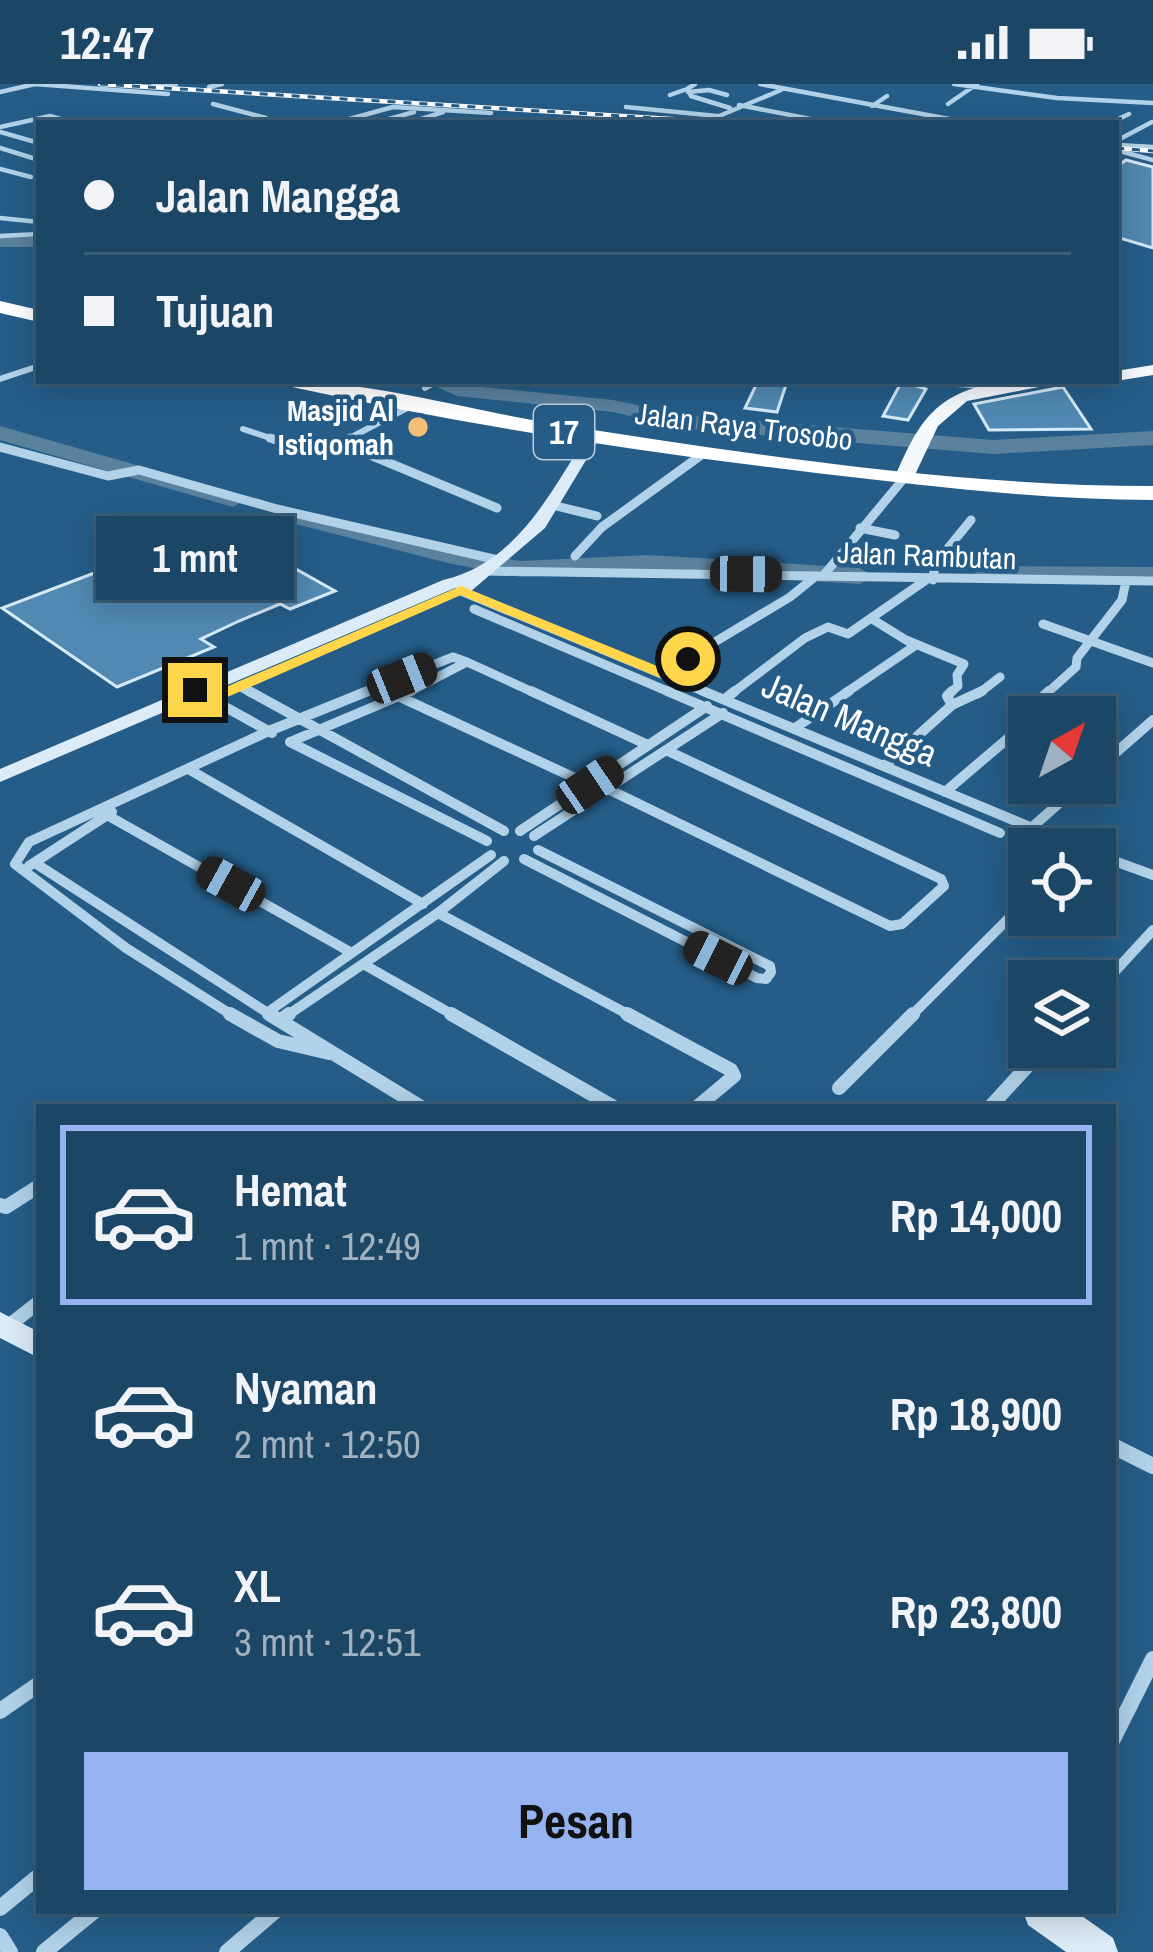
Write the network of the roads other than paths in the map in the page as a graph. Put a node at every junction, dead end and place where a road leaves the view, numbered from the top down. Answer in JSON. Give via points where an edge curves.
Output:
{"nodes":[{"id":1,"x":35,"y":84,"type":"edge"},
{"id":2,"x":152,"y":84,"type":"edge"},
{"id":3,"x":176,"y":84,"type":"edge"},
{"id":4,"x":222,"y":84,"type":"edge"},
{"id":5,"x":760,"y":84,"type":"edge"},
{"id":6,"x":954,"y":84,"type":"edge"},
{"id":7,"x":976,"y":85,"type":"edge"},
{"id":8,"x":209,"y":87,"type":"dead end"},
{"id":9,"x":777,"y":89,"type":"junction"},
{"id":10,"x":691,"y":90,"type":"edge"},
{"id":11,"x":0,"y":92,"type":"edge"},
{"id":12,"x":167,"y":94,"type":"dead end"},
{"id":13,"x":670,"y":95,"type":"dead end"},
{"id":14,"x":727,"y":95,"type":"dead end"},
{"id":15,"x":887,"y":96,"type":"dead end"},
{"id":16,"x":1153,"y":103,"type":"edge"},
{"id":17,"x":213,"y":104,"type":"dead end"},
{"id":18,"x":948,"y":104,"type":"dead end"},
{"id":19,"x":732,"y":106,"type":"junction"},
{"id":20,"x":872,"y":106,"type":"junction"},
{"id":21,"x":410,"y":107,"type":"junction"},
{"id":22,"x":626,"y":107,"type":"dead end"},
{"id":23,"x":426,"y":108,"type":"junction"},
{"id":24,"x":449,"y":110,"type":"junction"},
{"id":25,"x":12,"y":112,"type":"dead end"},
{"id":26,"x":491,"y":112,"type":"dead end"},
{"id":27,"x":1129,"y":114,"type":"dead end"},
{"id":28,"x":38,"y":118,"type":"junction"},
{"id":29,"x":64,"y":120,"type":"dead end"},
{"id":30,"x":256,"y":120,"type":"edge"},
{"id":31,"x":348,"y":120,"type":"edge"},
{"id":32,"x":364,"y":120,"type":"edge"},
{"id":33,"x":385,"y":120,"type":"edge"},
{"id":34,"x":418,"y":120,"type":"edge"},
{"id":35,"x":814,"y":120,"type":"edge"},
{"id":36,"x":935,"y":120,"type":"edge"},
{"id":37,"x":1116,"y":120,"type":"edge"},
{"id":38,"x":1152,"y":122,"type":"edge"},
{"id":39,"x":0,"y":130,"type":"edge"},
{"id":40,"x":36,"y":141,"type":"edge"},
{"id":41,"x":1119,"y":147,"type":"edge"},
{"id":42,"x":1153,"y":147,"type":"edge"},
{"id":43,"x":0,"y":148,"type":"edge"},
{"id":44,"x":1119,"y":149,"type":"edge"},
{"id":45,"x":1119,"y":150,"type":"edge"},
{"id":46,"x":28,"y":157,"type":"junction"},
{"id":47,"x":36,"y":159,"type":"edge"},
{"id":48,"x":1153,"y":160,"type":"edge"},
{"id":49,"x":0,"y":167,"type":"edge"},
{"id":50,"x":32,"y":177,"type":"dead end"},
{"id":51,"x":0,"y":218,"type":"edge"},
{"id":52,"x":36,"y":222,"type":"edge"},
{"id":53,"x":36,"y":234,"type":"edge"},
{"id":54,"x":0,"y":236,"type":"edge"},
{"id":55,"x":0,"y":307,"type":"edge"},
{"id":56,"x":0,"y":316,"type":"edge"},
{"id":57,"x":36,"y":319,"type":"edge"},
{"id":58,"x":36,"y":320,"type":"edge"},
{"id":59,"x":36,"y":368,"type":"edge"},
{"id":60,"x":1153,"y":370,"type":"edge"},
{"id":61,"x":1119,"y":376,"type":"edge"},
{"id":62,"x":0,"y":379,"type":"edge"},
{"id":63,"x":327,"y":384,"type":"edge"},
{"id":64,"x":353,"y":384,"type":"edge"},
{"id":65,"x":1028,"y":384,"type":"edge"},
{"id":66,"x":957,"y":388,"type":"edge"},
{"id":67,"x":421,"y":392,"type":"edge"},
{"id":68,"x":243,"y":429,"type":"dead end"},
{"id":69,"x":592,"y":437,"type":"junction"},
{"id":70,"x":337,"y":444,"type":"junction"},
{"id":71,"x":0,"y":447,"type":"edge"},
{"id":72,"x":704,"y":453,"type":"junction"},
{"id":73,"x":912,"y":457,"type":"junction"},
{"id":74,"x":1153,"y":489,"type":"edge"},
{"id":75,"x":552,"y":505,"type":"junction"},
{"id":76,"x":497,"y":508,"type":"dead end"},
{"id":77,"x":597,"y":516,"type":"dead end"},
{"id":78,"x":971,"y":520,"type":"dead end"},
{"id":79,"x":860,"y":528,"type":"junction"},
{"id":80,"x":895,"y":535,"type":"dead end"},
{"id":81,"x":574,"y":556,"type":"dead end"},
{"id":82,"x":484,"y":571,"type":"junction"},
{"id":83,"x":822,"y":574,"type":"junction"},
{"id":84,"x":931,"y":577,"type":"junction"},
{"id":85,"x":1126,"y":581,"type":"junction"},
{"id":86,"x":1153,"y":581,"type":"edge"},
{"id":87,"x":474,"y":609,"type":"dead end"},
{"id":88,"x":872,"y":619,"type":"junction"},
{"id":89,"x":1043,"y":624,"type":"dead end"},
{"id":90,"x":1093,"y":640,"type":"junction"},
{"id":91,"x":916,"y":645,"type":"junction"},
{"id":92,"x":467,"y":662,"type":"junction"},
{"id":93,"x":1153,"y":663,"type":"edge"},
{"id":94,"x":663,"y":674,"type":"junction"},
{"id":95,"x":1000,"y":677,"type":"dead end"},
{"id":96,"x":231,"y":681,"type":"junction"},
{"id":97,"x":203,"y":694,"type":"junction"},
{"id":98,"x":400,"y":697,"type":"junction"},
{"id":99,"x":724,"y":699,"type":"junction"},
{"id":100,"x":952,"y":704,"type":"junction"},
{"id":101,"x":706,"y":706,"type":"junction"},
{"id":102,"x":723,"y":713,"type":"junction"},
{"id":103,"x":298,"y":720,"type":"junction"},
{"id":104,"x":1153,"y":720,"type":"edge"},
{"id":105,"x":795,"y":728,"type":"junction"},
{"id":106,"x":268,"y":731,"type":"junction"},
{"id":107,"x":321,"y":732,"type":"junction"},
{"id":108,"x":290,"y":742,"type":"junction"},
{"id":109,"x":648,"y":745,"type":"junction"},
{"id":110,"x":668,"y":751,"type":"junction"},
{"id":111,"x":1116,"y":753,"type":"edge"},
{"id":112,"x":884,"y":766,"type":"junction"},
{"id":113,"x":190,"y":770,"type":"junction"},
{"id":114,"x":0,"y":776,"type":"edge"},
{"id":115,"x":590,"y":785,"type":"junction"},
{"id":116,"x":610,"y":790,"type":"junction"},
{"id":117,"x":945,"y":792,"type":"junction"},
{"id":118,"x":1058,"y":804,"type":"edge"},
{"id":119,"x":103,"y":812,"type":"junction"},
{"id":120,"x":1028,"y":828,"type":"edge"},
{"id":121,"x":1031,"y":828,"type":"edge"},
{"id":122,"x":505,"y":831,"type":"junction"},
{"id":123,"x":1000,"y":833,"type":"dead end"},
{"id":124,"x":530,"y":839,"type":"junction"},
{"id":125,"x":487,"y":841,"type":"junction"},
{"id":126,"x":497,"y":858,"type":"junction"},
{"id":127,"x":524,"y":860,"type":"junction"},
{"id":128,"x":1116,"y":862,"type":"edge"},
{"id":129,"x":29,"y":867,"type":"junction"},
{"id":130,"x":1153,"y":875,"type":"edge"},
{"id":131,"x":423,"y":904,"type":"junction"},
{"id":132,"x":438,"y":913,"type":"junction"},
{"id":133,"x":1008,"y":919,"type":"edge"},
{"id":134,"x":1153,"y":930,"type":"edge"},
{"id":135,"x":352,"y":953,"type":"junction"},
{"id":136,"x":363,"y":964,"type":"junction"},
{"id":137,"x":1116,"y":970,"type":"edge"},
{"id":138,"x":268,"y":1012,"type":"junction"},
{"id":139,"x":287,"y":1025,"type":"junction"},
{"id":140,"x":278,"y":1041,"type":"junction"},
{"id":141,"x":329,"y":1053,"type":"junction"},
{"id":142,"x":1026,"y":1068,"type":"edge"},
{"id":143,"x":839,"y":1088,"type":"dead end"},
{"id":144,"x":417,"y":1104,"type":"edge"},
{"id":145,"x":609,"y":1104,"type":"edge"},
{"id":146,"x":701,"y":1104,"type":"edge"},
{"id":147,"x":993,"y":1104,"type":"edge"},
{"id":148,"x":36,"y":1188,"type":"edge"},
{"id":149,"x":0,"y":1205,"type":"edge"},
{"id":150,"x":36,"y":1304,"type":"edge"},
{"id":151,"x":3,"y":1326,"type":"edge"},
{"id":152,"x":36,"y":1344,"type":"edge"},
{"id":153,"x":1116,"y":1447,"type":"edge"},
{"id":154,"x":1153,"y":1466,"type":"edge"},
{"id":155,"x":1153,"y":1658,"type":"edge"},
{"id":156,"x":36,"y":1686,"type":"edge"},
{"id":157,"x":0,"y":1711,"type":"edge"},
{"id":158,"x":1116,"y":1733,"type":"edge"},
{"id":159,"x":36,"y":1878,"type":"edge"},
{"id":160,"x":0,"y":1908,"type":"edge"},
{"id":161,"x":90,"y":1914,"type":"edge"},
{"id":162,"x":271,"y":1914,"type":"edge"},
{"id":163,"x":1046,"y":1914,"type":"edge"},
{"id":164,"x":0,"y":1936,"type":"edge"},
{"id":165,"x":10,"y":1952,"type":"edge"},
{"id":166,"x":44,"y":1952,"type":"edge"},
{"id":167,"x":227,"y":1952,"type":"edge"},
{"id":168,"x":1099,"y":1952,"type":"edge"}],
"edges":[{"from":1,"to":11,"type":"street"},
{"from":1,"to":12,"type":"street"},
{"from":2,"to":3,"type":"street"},
{"from":4,"to":8,"type":"street"},
{"from":5,"to":9,"type":"street"},
{"from":6,"to":7,"type":"street"},
{"from":7,"to":16,"type":"street"},
{"from":7,"to":18,"type":"street"},
{"from":9,"to":19,"type":"street"},
{"from":9,"to":20,"type":"street"},
{"from":10,"to":13,"type":"street"},
{"from":10,"to":14,"type":"street"},
{"from":10,"to":19,"type":"street"},
{"from":15,"to":20,"type":"street"},
{"from":17,"to":30,"type":"street","via":[[266,118]]},
{"from":19,"to":22,"type":"street","via":[[711,116]]},
{"from":19,"to":35,"type":"street"},
{"from":20,"to":36,"type":"street"},
{"from":21,"to":23,"type":"street"},
{"from":21,"to":31,"type":"street"},
{"from":21,"to":32,"type":"street"},
{"from":23,"to":24,"type":"street"},
{"from":23,"to":33,"type":"street"},
{"from":24,"to":26,"type":"street"},
{"from":24,"to":34,"type":"street"},
{"from":25,"to":28,"type":"street"},
{"from":27,"to":37,"type":"street"},
{"from":28,"to":29,"type":"street"},
{"from":28,"to":39,"type":"street"},
{"from":38,"to":41,"type":"street"},
{"from":39,"to":40,"type":"street"},
{"from":42,"to":44,"type":"street"},
{"from":43,"to":46,"type":"street"},
{"from":45,"to":48,"type":"street"},
{"from":46,"to":47,"type":"street"},
{"from":46,"to":49,"type":"street"},
{"from":49,"to":50,"type":"street"},
{"from":51,"to":52,"type":"street"},
{"from":53,"to":54,"type":"street"},
{"from":55,"to":57,"type":"highway"},
{"from":56,"to":58,"type":"highway"},
{"from":59,"to":62,"type":"street"},
{"from":60,"to":61,"type":"main road"},
{"from":63,"to":67,"type":"highway","name":"Jalan Raya Trosobo","number":"17"},
{"from":64,"to":67,"type":"highway","name":"Jalan Raya Trosobo","number":"17"},
{"from":65,"to":66,"type":"main road"},
{"from":66,"to":73,"type":"main road"},
{"from":67,"to":69,"type":"highway","name":"Jalan Raya Trosobo","number":"17"},
{"from":67,"to":70,"type":"street"},
{"from":67,"to":73,"type":"highway","name":"Jalan Raya Trosobo","number":"17","via":[[591,429]]},
{"from":68,"to":70,"type":"street","via":[[301,448]]},
{"from":69,"to":72,"type":"highway","name":"Jalan Raya Trosobo","number":"17"},
{"from":69,"to":75,"type":"street"},
{"from":70,"to":76,"type":"street"},
{"from":71,"to":82,"type":"street","via":[[108,476],[122,472]]},
{"from":72,"to":73,"type":"highway","name":"Jalan Raya Trosobo","number":"17"},
{"from":72,"to":81,"type":"street"},
{"from":73,"to":74,"type":"highway","number":"17","via":[[1073,494]]},
{"from":73,"to":79,"type":"street"},
{"from":75,"to":77,"type":"street"},
{"from":75,"to":82,"type":"street"},
{"from":78,"to":84,"type":"street"},
{"from":79,"to":80,"type":"street"},
{"from":79,"to":83,"type":"street"},
{"from":82,"to":83,"type":"street","name":"Jalan Rambutan"},
{"from":82,"to":94,"type":"street","name":"Jalan Mangga"},
{"from":82,"to":96,"type":"street"},
{"from":82,"to":96,"type":"street","via":[[410,596]]},
{"from":83,"to":84,"type":"street","name":"Jalan Rambutan"},
{"from":83,"to":94,"type":"street"},
{"from":84,"to":85,"type":"street","name":"Jalan Rambutan"},
{"from":84,"to":88,"type":"street"},
{"from":85,"to":86,"type":"street","name":"Jalan Rambutan"},
{"from":85,"to":90,"type":"street"},
{"from":87,"to":101,"type":"street"},
{"from":88,"to":91,"type":"street"},
{"from":88,"to":99,"type":"street","via":[[848,634],[822,629]]},
{"from":89,"to":90,"type":"street"},
{"from":90,"to":93,"type":"street"},
{"from":90,"to":117,"type":"street","via":[[1026,723]]},
{"from":91,"to":100,"type":"street","via":[[964,664],[947,696]]},
{"from":91,"to":105,"type":"street"},
{"from":92,"to":98,"type":"street"},
{"from":92,"to":103,"type":"street","via":[[453,658]]},
{"from":92,"to":109,"type":"street"},
{"from":94,"to":99,"type":"street","name":"Jalan Mangga"},
{"from":95,"to":100,"type":"street"},
{"from":96,"to":97,"type":"street"},
{"from":96,"to":103,"type":"street"},
{"from":97,"to":106,"type":"street"},
{"from":97,"to":114,"type":"street"},
{"from":98,"to":107,"type":"street"},
{"from":98,"to":115,"type":"street"},
{"from":99,"to":105,"type":"street","name":"Jalan Mangga"},
{"from":100,"to":112,"type":"street"},
{"from":101,"to":102,"type":"street"},
{"from":101,"to":109,"type":"street"},
{"from":102,"to":110,"type":"street"},
{"from":102,"to":123,"type":"street"},
{"from":103,"to":106,"type":"street"},
{"from":103,"to":107,"type":"street"},
{"from":104,"to":111,"type":"street"},
{"from":105,"to":112,"type":"street","name":"Jalan Mangga"},
{"from":106,"to":108,"type":"street"},
{"from":106,"to":113,"type":"street"},
{"from":107,"to":108,"type":"street"},
{"from":107,"to":122,"type":"street"},
{"from":108,"to":125,"type":"street"},
{"from":109,"to":115,"type":"street"},
{"from":110,"to":116,"type":"street"},
{"from":110,"to":116,"type":"street","via":[[944,886],[890,926]]},
{"from":112,"to":117,"type":"street","name":"Jalan Mangga"},
{"from":113,"to":119,"type":"street"},
{"from":113,"to":131,"type":"street"},
{"from":115,"to":124,"type":"street"},
{"from":116,"to":124,"type":"street"},
{"from":117,"to":120,"type":"street","name":"Jalan Mangga"},
{"from":118,"to":121,"type":"street"},
{"from":119,"to":129,"type":"street"},
{"from":119,"to":129,"type":"street","via":[[23,845],[15,861]]},
{"from":119,"to":135,"type":"street"},
{"from":122,"to":124,"type":"street"},
{"from":122,"to":125,"type":"street"},
{"from":124,"to":127,"type":"street"},
{"from":124,"to":127,"type":"street","via":[[771,972],[757,978]]},
{"from":125,"to":126,"type":"street"},
{"from":126,"to":127,"type":"street"},
{"from":126,"to":131,"type":"street"},
{"from":126,"to":132,"type":"street"},
{"from":128,"to":130,"type":"street"},
{"from":129,"to":138,"type":"street"},
{"from":129,"to":140,"type":"street","via":[[126,948]]},
{"from":131,"to":135,"type":"street"},
{"from":132,"to":136,"type":"street"},
{"from":132,"to":146,"type":"street","via":[[731,1070],[734,1076]]},
{"from":133,"to":143,"type":"street"},
{"from":134,"to":137,"type":"street"},
{"from":135,"to":138,"type":"street"},
{"from":136,"to":139,"type":"street"},
{"from":136,"to":145,"type":"street"},
{"from":138,"to":139,"type":"street"},
{"from":139,"to":140,"type":"street"},
{"from":139,"to":141,"type":"street"},
{"from":140,"to":141,"type":"street"},
{"from":141,"to":144,"type":"street"},
{"from":142,"to":147,"type":"street"},
{"from":148,"to":149,"type":"street"},
{"from":150,"to":151,"type":"street"},
{"from":151,"to":152,"type":"street"},
{"from":153,"to":154,"type":"street"},
{"from":155,"to":158,"type":"street"},
{"from":156,"to":157,"type":"street"},
{"from":159,"to":160,"type":"street"},
{"from":161,"to":166,"type":"street"},
{"from":162,"to":167,"type":"street"},
{"from":163,"to":168,"type":"street"},
{"from":164,"to":165,"type":"street"}]}
